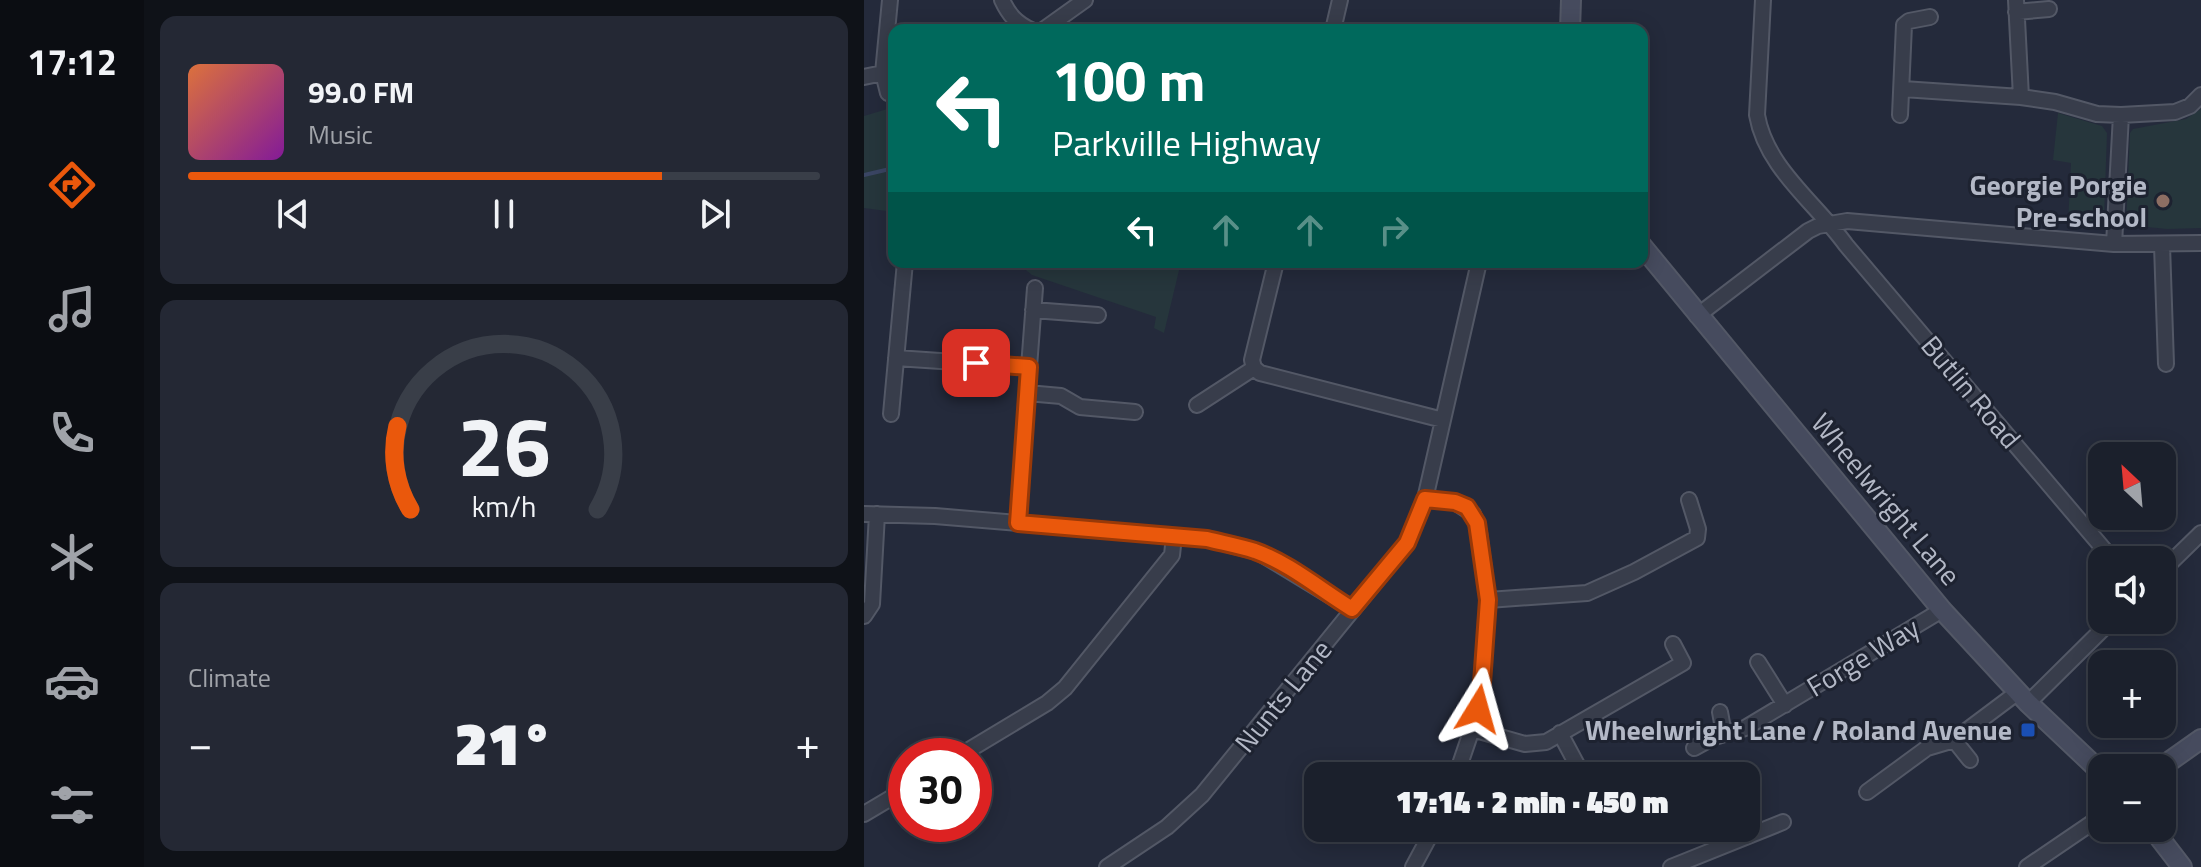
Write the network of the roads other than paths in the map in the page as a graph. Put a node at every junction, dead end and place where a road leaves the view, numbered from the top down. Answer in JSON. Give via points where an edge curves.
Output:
{"nodes":[{"id":1,"x":890,"y":0,"type":"edge"},
{"id":2,"x":1002,"y":0,"type":"edge"},
{"id":3,"x":1085,"y":0,"type":"edge"},
{"id":4,"x":1340,"y":0,"type":"edge"},
{"id":5,"x":1763,"y":0,"type":"edge"},
{"id":6,"x":1571,"y":1,"type":"edge"},
{"id":7,"x":2016,"y":6,"type":"edge"},
{"id":8,"x":2049,"y":9,"type":"dead end"},
{"id":9,"x":1930,"y":17,"type":"dead end"},
{"id":10,"x":1019,"y":24,"type":"edge"},
{"id":11,"x":1051,"y":24,"type":"edge"},
{"id":12,"x":1334,"y":24,"type":"edge"},
{"id":13,"x":1561,"y":24,"type":"edge"},
{"id":14,"x":1570,"y":24,"type":"edge"},
{"id":15,"x":883,"y":73,"type":"junction"},
{"id":16,"x":864,"y":77,"type":"edge"},
{"id":17,"x":1903,"y":89,"type":"junction"},
{"id":18,"x":888,"y":93,"type":"dead end"},
{"id":19,"x":2201,"y":95,"type":"edge"},
{"id":20,"x":2021,"y":97,"type":"junction"},
{"id":21,"x":1900,"y":115,"type":"dead end"},
{"id":22,"x":2121,"y":115,"type":"junction"},
{"id":23,"x":1830,"y":223,"type":"junction"},
{"id":24,"x":2201,"y":243,"type":"edge"},
{"id":25,"x":2114,"y":244,"type":"junction"},
{"id":26,"x":2162,"y":245,"type":"junction"},
{"id":27,"x":1648,"y":254,"type":"edge"},
{"id":28,"x":904,"y":268,"type":"edge"},
{"id":29,"x":1275,"y":268,"type":"edge"},
{"id":30,"x":1478,"y":268,"type":"edge"},
{"id":31,"x":1035,"y":288,"type":"dead end"},
{"id":32,"x":1033,"y":310,"type":"junction"},
{"id":33,"x":1098,"y":315,"type":"dead end"},
{"id":34,"x":1697,"y":316,"type":"junction"},
{"id":35,"x":896,"y":358,"type":"junction"},
{"id":36,"x":2166,"y":364,"type":"dead end"},
{"id":37,"x":1029,"y":367,"type":"junction"},
{"id":38,"x":1254,"y":368,"type":"junction"},
{"id":39,"x":1027,"y":393,"type":"junction"},
{"id":40,"x":1197,"y":405,"type":"dead end"},
{"id":41,"x":1135,"y":412,"type":"dead end"},
{"id":42,"x":891,"y":414,"type":"dead end"},
{"id":43,"x":1443,"y":420,"type":"junction"},
{"id":44,"x":1425,"y":499,"type":"junction"},
{"id":45,"x":1689,"y":500,"type":"dead end"},
{"id":46,"x":870,"y":514,"type":"edge"},
{"id":47,"x":1018,"y":523,"type":"junction"},
{"id":48,"x":2201,"y":533,"type":"edge"},
{"id":49,"x":1174,"y":536,"type":"junction"},
{"id":50,"x":2101,"y":546,"type":"edge"},
{"id":51,"x":2176,"y":557,"type":"edge"},
{"id":52,"x":1488,"y":600,"type":"junction"},
{"id":53,"x":1352,"y":609,"type":"junction"},
{"id":54,"x":1942,"y":610,"type":"junction"},
{"id":55,"x":864,"y":616,"type":"edge"},
{"id":56,"x":2096,"y":634,"type":"edge"},
{"id":57,"x":1673,"y":644,"type":"dead end"},
{"id":58,"x":1758,"y":662,"type":"dead end"},
{"id":59,"x":2023,"y":698,"type":"junction"},
{"id":60,"x":1785,"y":705,"type":"junction"},
{"id":61,"x":1720,"y":712,"type":"dead end"},
{"id":62,"x":1472,"y":729,"type":"junction"},
{"id":63,"x":1560,"y":733,"type":"junction"},
{"id":64,"x":1724,"y":734,"type":"junction"},
{"id":65,"x":989,"y":738,"type":"edge"},
{"id":66,"x":2201,"y":739,"type":"edge"},
{"id":67,"x":1954,"y":740,"type":"junction"},
{"id":68,"x":1694,"y":748,"type":"dead end"},
{"id":69,"x":2176,"y":757,"type":"edge"},
{"id":70,"x":1970,"y":760,"type":"dead end"},
{"id":71,"x":2088,"y":760,"type":"edge"},
{"id":72,"x":1461,"y":762,"type":"edge"},
{"id":73,"x":1576,"y":762,"type":"edge"},
{"id":74,"x":1867,"y":792,"type":"dead end"},
{"id":75,"x":888,"y":800,"type":"edge"},
{"id":76,"x":864,"y":814,"type":"edge"},
{"id":77,"x":1783,"y":822,"type":"dead end"},
{"id":78,"x":2088,"y":826,"type":"edge"},
{"id":79,"x":1426,"y":842,"type":"edge"},
{"id":80,"x":2163,"y":842,"type":"edge"},
{"id":81,"x":1107,"y":867,"type":"edge"},
{"id":82,"x":1413,"y":867,"type":"edge"},
{"id":83,"x":1671,"y":867,"type":"edge"},
{"id":84,"x":2027,"y":867,"type":"edge"},
{"id":85,"x":2182,"y":867,"type":"edge"}],
"edges":[{"from":1,"to":15,"type":"street"},
{"from":2,"to":10,"type":"street"},
{"from":3,"to":11,"type":"street"},
{"from":4,"to":12,"type":"street"},
{"from":5,"to":23,"type":"street","name":"Butlin Road","via":[[1760,132],[1767,148]]},
{"from":6,"to":13,"type":"street"},
{"from":6,"to":14,"type":"street"},
{"from":7,"to":8,"type":"street"},
{"from":7,"to":20,"type":"street"},
{"from":9,"to":17,"type":"street","via":[[1904,25]]},
{"from":15,"to":16,"type":"street"},
{"from":15,"to":18,"type":"street"},
{"from":17,"to":20,"type":"street"},
{"from":17,"to":21,"type":"street"},
{"from":19,"to":22,"type":"street","via":[[2175,112]]},
{"from":20,"to":22,"type":"street"},
{"from":22,"to":25,"type":"street"},
{"from":23,"to":25,"type":"street"},
{"from":23,"to":34,"type":"street","via":[[1808,231]]},
{"from":23,"to":50,"type":"street","name":"Butlin Road"},
{"from":24,"to":26,"type":"street"},
{"from":25,"to":26,"type":"street"},
{"from":26,"to":36,"type":"street"},
{"from":27,"to":34,"type":"street","name":"Wheelwright Lane"},
{"from":28,"to":35,"type":"street"},
{"from":29,"to":38,"type":"street"},
{"from":30,"to":43,"type":"street","name":"Nunts Lane"},
{"from":31,"to":32,"type":"street"},
{"from":32,"to":33,"type":"street"},
{"from":32,"to":37,"type":"street"},
{"from":34,"to":54,"type":"street","name":"Wheelwright Lane"},
{"from":35,"to":37,"type":"street"},
{"from":35,"to":42,"type":"street"},
{"from":37,"to":39,"type":"street"},
{"from":38,"to":40,"type":"street"},
{"from":38,"to":43,"type":"street"},
{"from":39,"to":41,"type":"street","via":[[1061,396],[1080,407]]},
{"from":39,"to":47,"type":"street"},
{"from":43,"to":44,"type":"street","name":"Nunts Lane"},
{"from":44,"to":52,"type":"street","via":[[1455,502],[1473,514]]},
{"from":44,"to":53,"type":"street","name":"Nunts Lane","via":[[1407,543]]},
{"from":45,"to":52,"type":"street","via":[[1697,538],[1634,572],[1587,593]]},
{"from":46,"to":47,"type":"street"},
{"from":46,"to":55,"type":"street","via":[[872,604]]},
{"from":47,"to":49,"type":"street"},
{"from":48,"to":51,"type":"street"},
{"from":49,"to":53,"type":"street","via":[[1258,552]]},
{"from":49,"to":65,"type":"street","via":[[1172,555],[1065,688]]},
{"from":52,"to":62,"type":"street","via":[[1482,683]]},
{"from":53,"to":81,"type":"street","name":"Nunts Lane","via":[[1202,795],[1167,827]]},
{"from":54,"to":59,"type":"street","name":"Wheelwright Lane"},
{"from":54,"to":60,"type":"street","name":"Forge Way"},
{"from":56,"to":59,"type":"street"},
{"from":57,"to":63,"type":"street","via":[[1683,663]]},
{"from":58,"to":60,"type":"street","name":"Forge Way"},
{"from":59,"to":67,"type":"street"},
{"from":59,"to":71,"type":"street","name":"Wheelwright Lane"},
{"from":60,"to":64,"type":"street","name":"Forge Way"},
{"from":61,"to":64,"type":"street"},
{"from":62,"to":63,"type":"street","via":[[1537,745]]},
{"from":62,"to":72,"type":"street"},
{"from":63,"to":73,"type":"street"},
{"from":64,"to":68,"type":"street","name":"Forge Way"},
{"from":66,"to":69,"type":"street"},
{"from":67,"to":70,"type":"street"},
{"from":67,"to":74,"type":"street","via":[[1927,748]]},
{"from":75,"to":76,"type":"street"},
{"from":77,"to":83,"type":"street"},
{"from":78,"to":84,"type":"street"},
{"from":79,"to":82,"type":"street"},
{"from":80,"to":85,"type":"street"}]}
